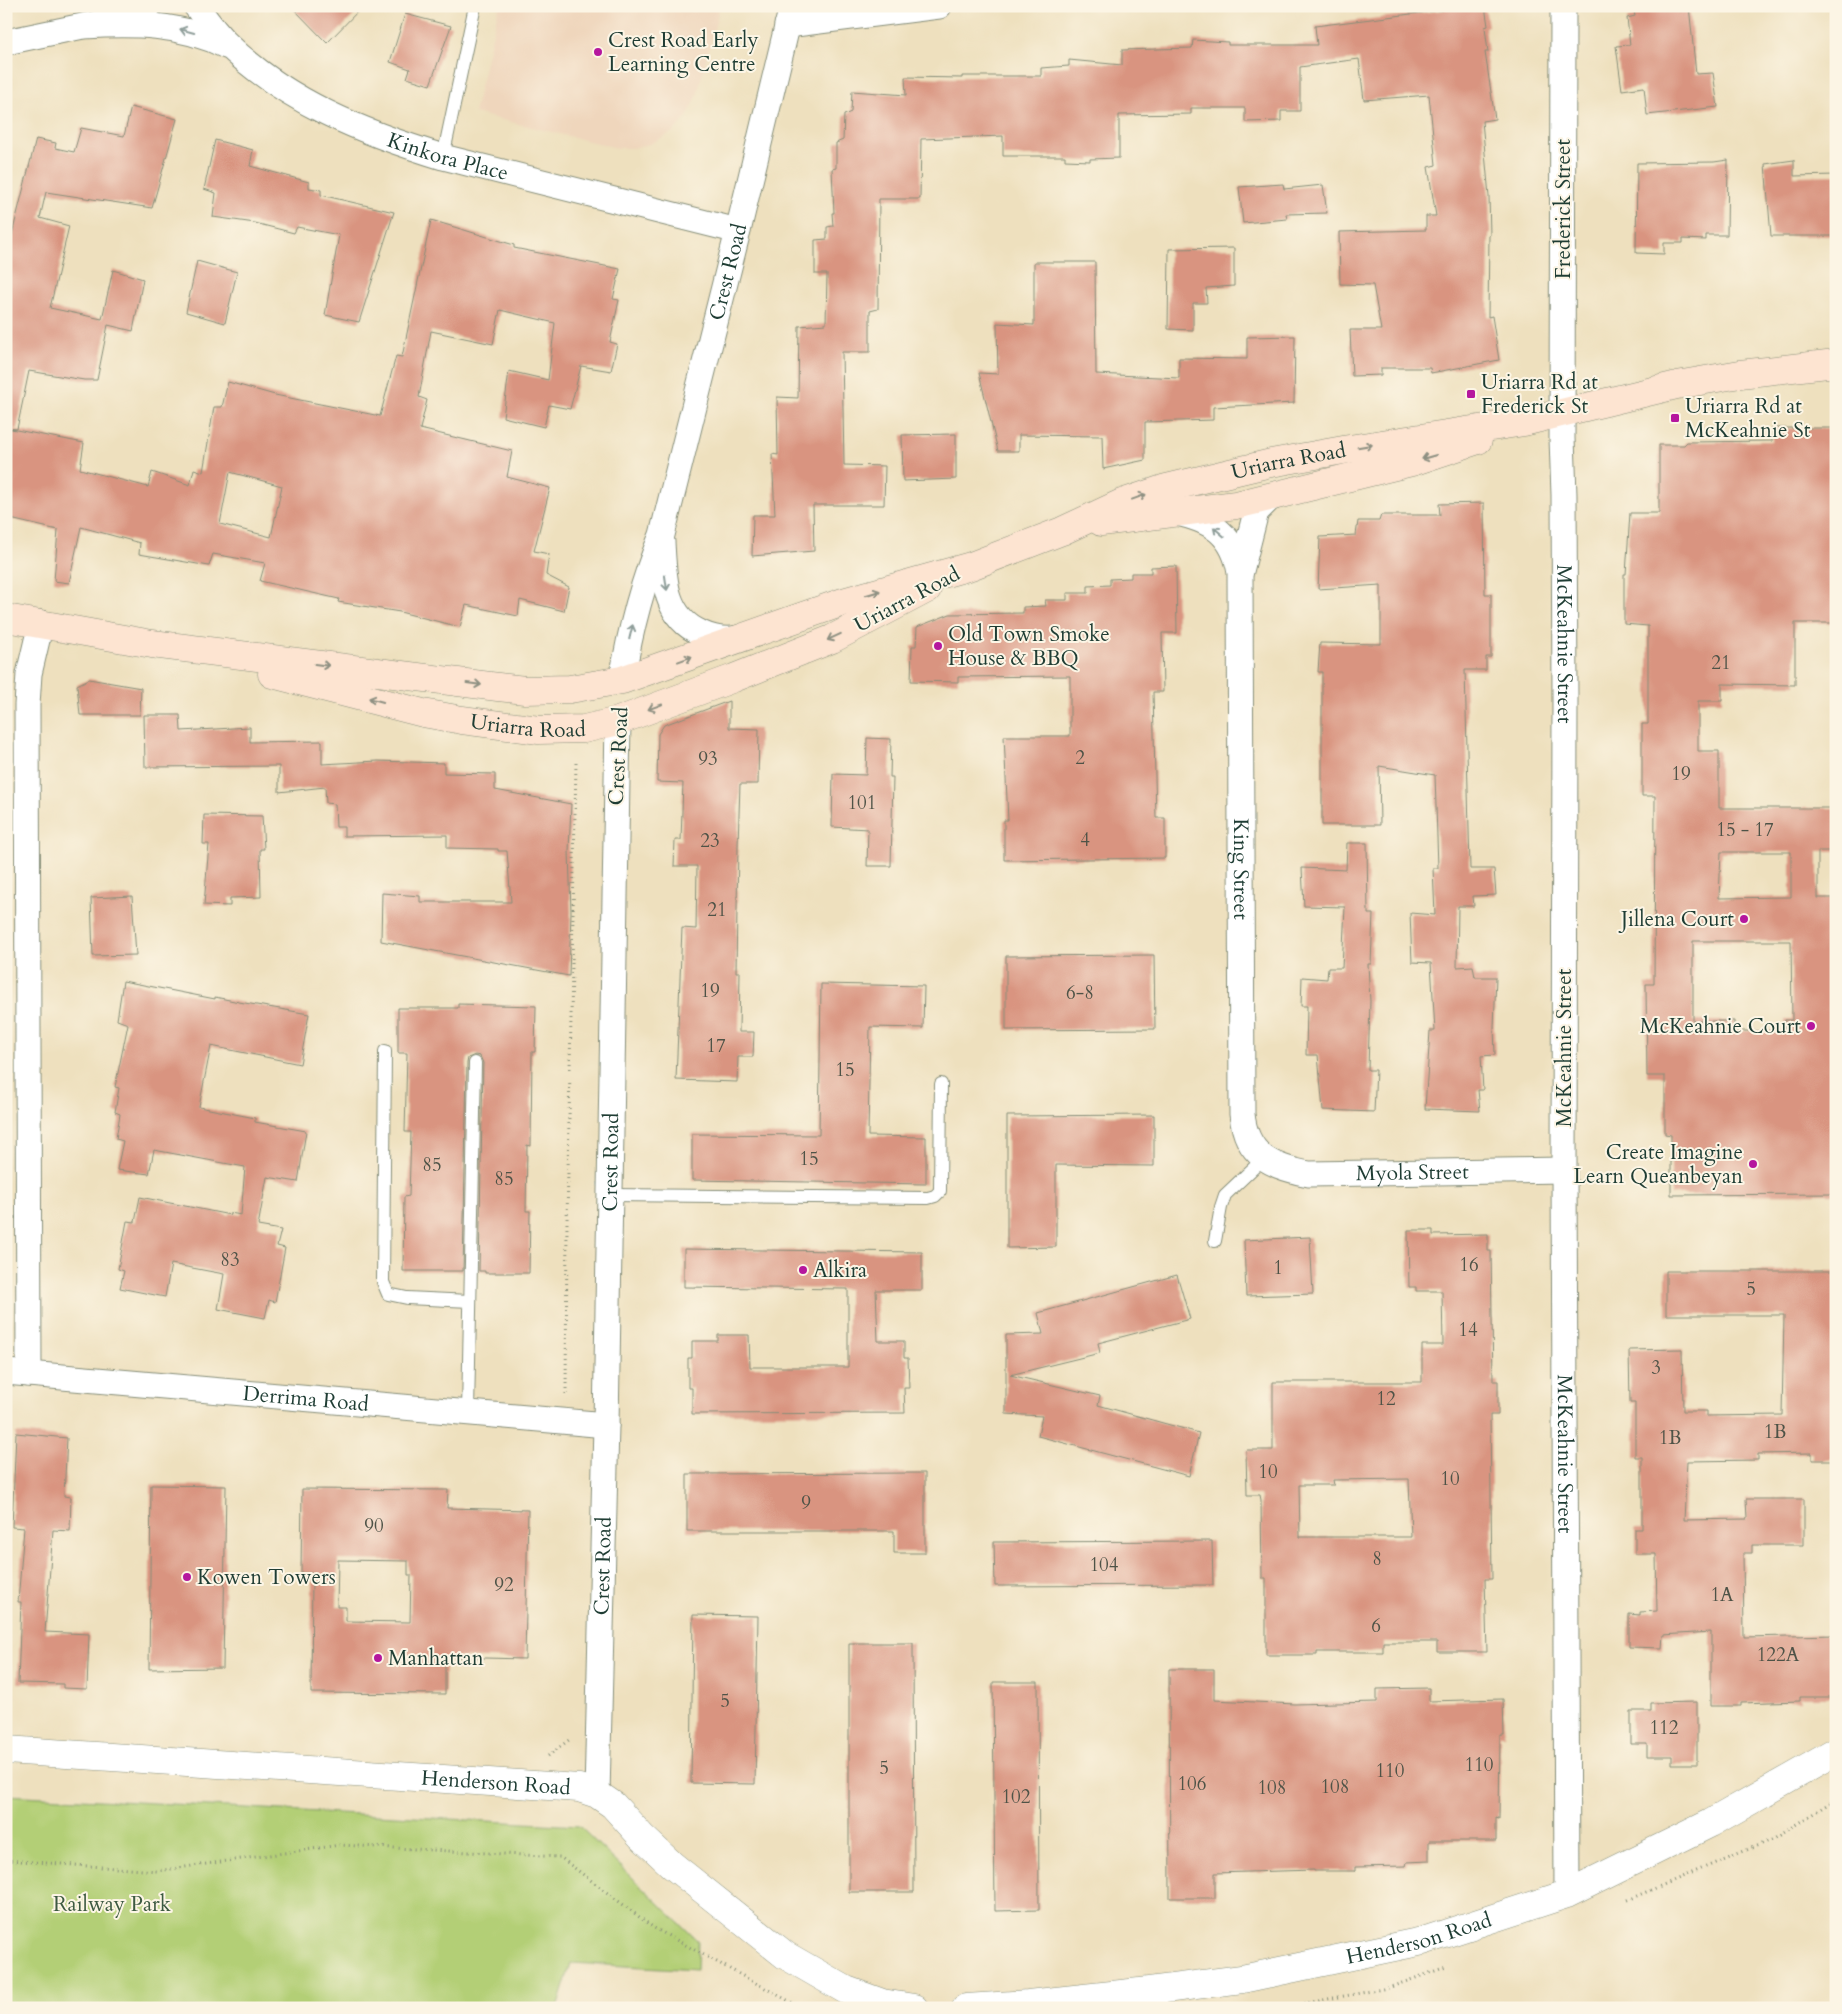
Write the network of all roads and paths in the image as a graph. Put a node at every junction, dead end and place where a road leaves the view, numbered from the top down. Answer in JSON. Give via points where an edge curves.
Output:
{"nodes":[{"id":1,"x":149,"y":6,"type":"edge"},
{"id":2,"x":196,"y":6,"type":"edge"},
{"id":3,"x":475,"y":6,"type":"edge"},
{"id":4,"x":939,"y":6,"type":"edge"},
{"id":5,"x":1563,"y":6,"type":"edge"},
{"id":6,"x":789,"y":16,"type":"edge"},
{"id":7,"x":84,"y":26,"type":"junction"},
{"id":8,"x":6,"y":42,"type":"edge"},
{"id":9,"x":232,"y":49,"type":"junction"},
{"id":10,"x":443,"y":157,"type":"junction"},
{"id":11,"x":738,"y":231,"type":"junction"},
{"id":12,"x":1836,"y":363,"type":"edge"},
{"id":13,"x":1562,"y":412,"type":"junction"},
{"id":14,"x":1524,"y":422,"type":"junction"},
{"id":15,"x":1280,"y":494,"type":"junction"},
{"id":16,"x":1176,"y":513,"type":"junction"},
{"id":17,"x":1062,"y":531,"type":"junction"},
{"id":18,"x":662,"y":535,"type":"junction"},
{"id":19,"x":970,"y":566,"type":"junction"},
{"id":20,"x":1240,"y":574,"type":"junction"},
{"id":21,"x":6,"y":618,"type":"edge"},
{"id":22,"x":41,"y":623,"type":"junction"},
{"id":23,"x":744,"y":637,"type":"junction"},
{"id":24,"x":152,"y":644,"type":"junction"},
{"id":25,"x":622,"y":680,"type":"junction"},
{"id":26,"x":618,"y":721,"type":"junction"},
{"id":27,"x":576,"y":763,"type":"dead end"},
{"id":28,"x":385,"y":1051,"type":"dead end"},
{"id":29,"x":475,"y":1063,"type":"dead end"},
{"id":30,"x":941,"y":1084,"type":"dead end"},
{"id":31,"x":1263,"y":1158,"type":"junction"},
{"id":32,"x":1564,"y":1170,"type":"junction"},
{"id":33,"x":609,"y":1195,"type":"junction"},
{"id":34,"x":1215,"y":1241,"type":"dead end"},
{"id":35,"x":470,"y":1301,"type":"junction"},
{"id":36,"x":18,"y":1373,"type":"edge"},
{"id":37,"x":566,"y":1395,"type":"dead end"},
{"id":38,"x":468,"y":1412,"type":"junction"},
{"id":39,"x":606,"y":1425,"type":"junction"},
{"id":40,"x":572,"y":1733,"type":"dead end"},
{"id":41,"x":6,"y":1750,"type":"edge"},
{"id":42,"x":1836,"y":1752,"type":"edge"},
{"id":43,"x":546,"y":1757,"type":"dead end"},
{"id":44,"x":597,"y":1794,"type":"junction"},
{"id":45,"x":6,"y":1860,"type":"edge"},
{"id":46,"x":1566,"y":1894,"type":"junction"},
{"id":47,"x":802,"y":2008,"type":"edge"},
{"id":48,"x":914,"y":2008,"type":"edge"},
{"id":49,"x":966,"y":2008,"type":"edge"}],
"edges":[{"from":1,"to":7,"type":"street"},
{"from":2,"to":9,"type":"street","name":"Kinkora Place"},
{"from":3,"to":10,"type":"lane"},
{"from":4,"to":6,"type":"street"},
{"from":5,"to":13,"type":"street","name":"Frederick Street"},
{"from":6,"to":11,"type":"street","name":"Crest Road"},
{"from":7,"to":8,"type":"street"},
{"from":9,"to":7,"type":"street","one_way":true,"via":[[200,35],[160,26]]},
{"from":9,"to":10,"type":"street","name":"Kinkora Place","via":[[304,101],[367,131]]},
{"from":10,"to":11,"type":"street","name":"Kinkora Place"},
{"from":11,"to":18,"type":"street","name":"Crest Road"},
{"from":12,"to":13,"type":"main road","name":"Uriarra Road","via":[[1685,383]]},
{"from":13,"to":14,"type":"main road","name":"Uriarra Road"},
{"from":13,"to":32,"type":"street","name":"McKeahnie Street"},
{"from":14,"to":15,"type":"main road","name":"Uriarra Road","one_way":true,"via":[[1439,454]]},
{"from":17,"to":14,"type":"main road","name":"Uriarra Road","one_way":true,"via":[[1122,503],[1185,483],[1349,448]]},
{"from":15,"to":16,"type":"main road","name":"Uriarra Road"},
{"from":15,"to":20,"type":"street","name":"King Street","via":[[1269,499],[1256,512]]},
{"from":16,"to":17,"type":"main road","name":"Uriarra Road","via":[[1108,521]]},
{"from":20,"to":16,"type":"street","name":"King Street","one_way":true,"via":[[1234,551],[1218,529],[1203,520]]},
{"from":17,"to":19,"type":"main road","name":"Uriarra Road"},
{"from":18,"to":23,"type":"street","name":"Crest Road","one_way":true,"via":[[668,593],[679,618],[698,632],[715,638]]},
{"from":25,"to":18,"type":"street","name":"Crest Road","one_way":true,"via":[[634,619]]},
{"from":23,"to":19,"type":"main road","name":"Uriarra Road","one_way":true,"via":[[865,596]]},
{"from":19,"to":26,"type":"main road","name":"Uriarra Road","one_way":true,"via":[[832,639]]},
{"from":20,"to":31,"type":"street","name":"King Street","via":[[1242,1114],[1249,1143]]},
{"from":21,"to":22,"type":"main road","name":"Uriarra Road"},
{"from":22,"to":24,"type":"main road","name":"Uriarra Road"},
{"from":22,"to":36,"type":"street","via":[[27,696]]},
{"from":25,"to":23,"type":"main road","name":"Uriarra Road","one_way":true},
{"from":24,"to":25,"type":"main road","name":"Uriarra Road","one_way":true,"via":[[525,690],[570,689]]},
{"from":26,"to":24,"type":"main road","name":"Uriarra Road","one_way":true,"via":[[591,728],[557,730],[487,724],[415,711]]},
{"from":25,"to":26,"type":"main road","name":"Crest Road"},
{"from":26,"to":33,"type":"street","name":"Crest Road"},
{"from":27,"to":37,"type":"path"},
{"from":28,"to":35,"type":"lane","via":[[383,1282],[388,1294]]},
{"from":29,"to":35,"type":"lane"},
{"from":30,"to":33,"type":"lane","via":[[940,1191],[935,1196]]},
{"from":31,"to":32,"type":"street","name":"Myola Street","via":[[1284,1169],[1310,1174]]},
{"from":31,"to":34,"type":"lane","via":[[1225,1195]]},
{"from":32,"to":46,"type":"street","name":"McKeahnie Street"},
{"from":33,"to":39,"type":"street","name":"Crest Road"},
{"from":35,"to":38,"type":"lane"},
{"from":36,"to":38,"type":"street","name":"Derrima Road"},
{"from":38,"to":39,"type":"street","name":"Derrima Road"},
{"from":39,"to":44,"type":"street","name":"Crest Road"},
{"from":40,"to":43,"type":"path","via":[[568,1742]]},
{"from":41,"to":44,"type":"street","name":"Henderson Road","via":[[579,1788]]},
{"from":42,"to":46,"type":"street","name":"Henderson Road","via":[[1711,1824]]},
{"from":44,"to":48,"type":"street","name":"Henderson Road","via":[[613,1805],[672,1865],[785,1955],[846,1990],[882,2003]]},
{"from":45,"to":47,"type":"path","via":[[157,1871],[340,1845],[560,1856],[654,1928]]},
{"from":46,"to":49,"type":"street","name":"Henderson Road","via":[[1423,1941],[1242,1979],[1028,2004]]}]}
